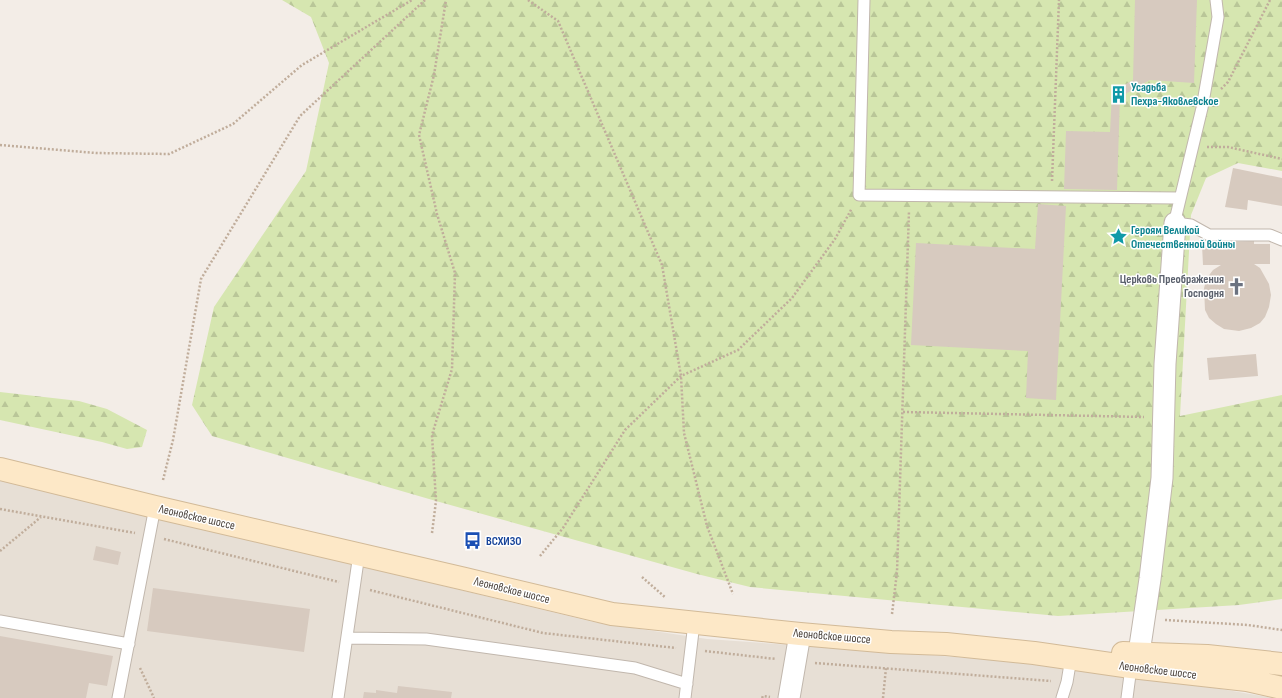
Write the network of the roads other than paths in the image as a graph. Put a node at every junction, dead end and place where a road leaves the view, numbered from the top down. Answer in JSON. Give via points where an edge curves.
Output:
{"nodes":[{"id":1,"x":864,"y":0,"type":"edge"},
{"id":2,"x":1216,"y":0,"type":"edge"},
{"id":3,"x":1180,"y":198,"type":"junction"},
{"id":4,"x":1176,"y":223,"type":"junction"},
{"id":5,"x":1282,"y":240,"type":"edge"},
{"id":6,"x":0,"y":469,"type":"edge"},
{"id":7,"x":155,"y":508,"type":"junction"},
{"id":8,"x":359,"y":554,"type":"junction"},
{"id":9,"x":0,"y":621,"type":"edge"},
{"id":10,"x":694,"y":623,"type":"junction"},
{"id":11,"x":800,"y":634,"type":"junction"},
{"id":12,"x":347,"y":638,"type":"junction"},
{"id":13,"x":129,"y":644,"type":"junction"},
{"id":14,"x":1034,"y":653,"type":"junction"},
{"id":15,"x":1071,"y":658,"type":"junction"},
{"id":16,"x":1135,"y":660,"type":"junction"},
{"id":17,"x":1282,"y":664,"type":"edge"},
{"id":18,"x":687,"y":684,"type":"junction"},
{"id":19,"x":1282,"y":688,"type":"edge"},
{"id":20,"x":118,"y":698,"type":"edge"},
{"id":21,"x":338,"y":698,"type":"edge"},
{"id":22,"x":685,"y":698,"type":"edge"},
{"id":23,"x":789,"y":698,"type":"edge"},
{"id":24,"x":1062,"y":698,"type":"edge"},
{"id":25,"x":1127,"y":698,"type":"edge"}],
"edges":[{"from":1,"to":3,"type":"lane","via":[[859,195]]},
{"from":2,"to":3,"type":"lane","via":[[1218,17],[1202,108]]},
{"from":3,"to":4,"type":"lane"},
{"from":4,"to":5,"type":"lane","via":[[1191,225],[1209,235],[1270,234]]},
{"from":4,"to":16,"type":"street","via":[[1165,364],[1162,478],[1150,579]]},
{"from":6,"to":7,"type":"main road","name":"Леоновское шоссе"},
{"from":7,"to":8,"type":"main road","name":"Леоновское шоссе"},
{"from":7,"to":13,"type":"lane"},
{"from":8,"to":10,"type":"main road","name":"Леоновское шоссе","via":[[612,614]]},
{"from":8,"to":12,"type":"lane"},
{"from":9,"to":13,"type":"lane"},
{"from":10,"to":11,"type":"main road","name":"Леоновское шоссе"},
{"from":10,"to":18,"type":"lane"},
{"from":11,"to":14,"type":"main road","name":"Леоновское шоссе"},
{"from":11,"to":23,"type":"street"},
{"from":12,"to":18,"type":"lane","via":[[426,639],[635,668]]},
{"from":12,"to":21,"type":"lane"},
{"from":13,"to":20,"type":"lane"},
{"from":14,"to":15,"type":"main road","name":"Леоновское шоссе"},
{"from":14,"to":16,"type":"main road","name":"Леоновское шоссе"},
{"from":15,"to":16,"type":"main road","name":"Леоновское шоссе"},
{"from":15,"to":24,"type":"lane","via":[[1068,682]]},
{"from":16,"to":17,"type":"main road","name":"Леоновское шоссе","via":[[1207,656]]},
{"from":16,"to":19,"type":"main road","name":"Леоновское шоссе"},
{"from":16,"to":25,"type":"lane"},
{"from":18,"to":22,"type":"lane"}]}
